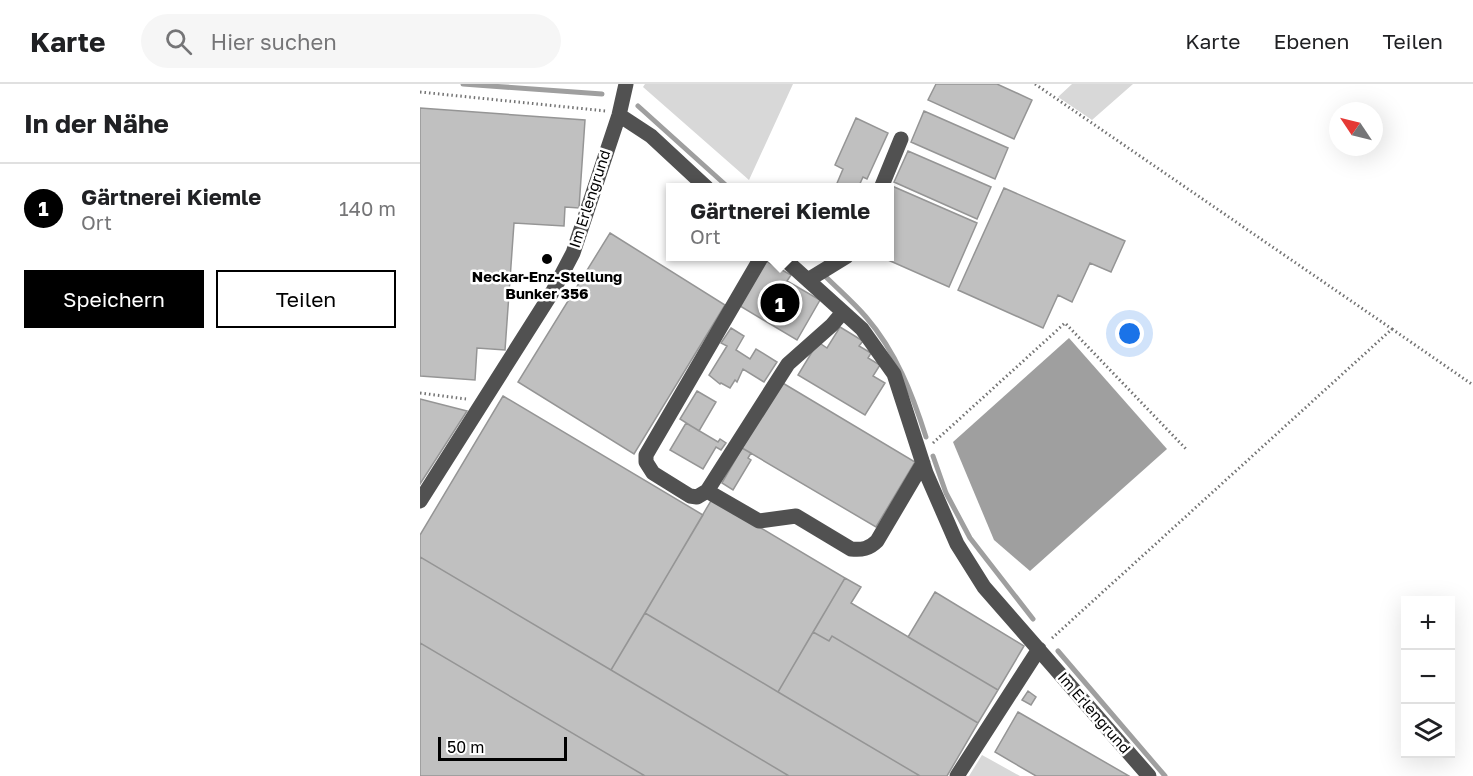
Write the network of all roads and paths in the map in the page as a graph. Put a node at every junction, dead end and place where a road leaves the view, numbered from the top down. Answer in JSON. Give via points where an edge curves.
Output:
{"nodes":[{"id":1,"x":626,"y":84,"type":"edge"},
{"id":2,"x":1035,"y":84,"type":"edge"},
{"id":3,"x":420,"y":92,"type":"edge"},
{"id":4,"x":619,"y":115,"type":"junction"},
{"id":5,"x":901,"y":139,"type":"dead end"},
{"id":6,"x":702,"y":183,"type":"edge"},
{"id":7,"x":883,"y":183,"type":"edge"},
{"id":8,"x":759,"y":261,"type":"edge"},
{"id":9,"x":787,"y":261,"type":"edge"},
{"id":10,"x":839,"y":261,"type":"edge"},
{"id":11,"x":808,"y":280,"type":"junction"},
{"id":12,"x":843,"y":312,"type":"junction"},
{"id":13,"x":1392,"y":329,"type":"junction"},
{"id":14,"x":1473,"y":385,"type":"edge"},
{"id":15,"x":420,"y":393,"type":"edge"},
{"id":16,"x":484,"y":401,"type":"junction"},
{"id":17,"x":1186,"y":449,"type":"dead end"},
{"id":18,"x":922,"y":459,"type":"junction"},
{"id":19,"x":707,"y":491,"type":"junction"},
{"id":20,"x":420,"y":501,"type":"edge"},
{"id":21,"x":1040,"y":650,"type":"junction"},
{"id":22,"x":957,"y":776,"type":"edge"},
{"id":23,"x":1149,"y":776,"type":"edge"}],
"edges":[{"from":1,"to":4,"type":"lane","name":"Im Erlengrund"},
{"from":2,"to":13,"type":"path"},
{"from":3,"to":4,"type":"path","via":[[597,108]]},
{"from":4,"to":6,"type":"lane","via":[[651,136]]},
{"from":4,"to":16,"type":"lane","name":"Im Erlengrund","via":[[573,253]]},
{"from":5,"to":7,"type":"lane"},
{"from":8,"to":19,"type":"lane","via":[[646,455],[653,473],[690,496]]},
{"from":9,"to":11,"type":"lane","name":"Im Erlengrund"},
{"from":10,"to":11,"type":"lane"},
{"from":11,"to":12,"type":"lane","name":"Im Erlengrund"},
{"from":12,"to":18,"type":"lane","name":"Im Erlengrund","via":[[862,328],[894,374]]},
{"from":12,"to":19,"type":"lane","via":[[788,364]]},
{"from":13,"to":14,"type":"path"},
{"from":13,"to":21,"type":"path"},
{"from":15,"to":16,"type":"path"},
{"from":16,"to":20,"type":"lane","name":"Im Erlengrund"},
{"from":17,"to":18,"type":"path","via":[[1065,323]]},
{"from":18,"to":19,"type":"lane","via":[[877,541],[861,549],[851,549],[796,516],[759,521]]},
{"from":18,"to":21,"type":"lane","name":"Im Erlengrund","via":[[957,544],[984,587]]},
{"from":21,"to":22,"type":"lane"},
{"from":21,"to":23,"type":"lane","name":"Im Erlengrund"}]}
